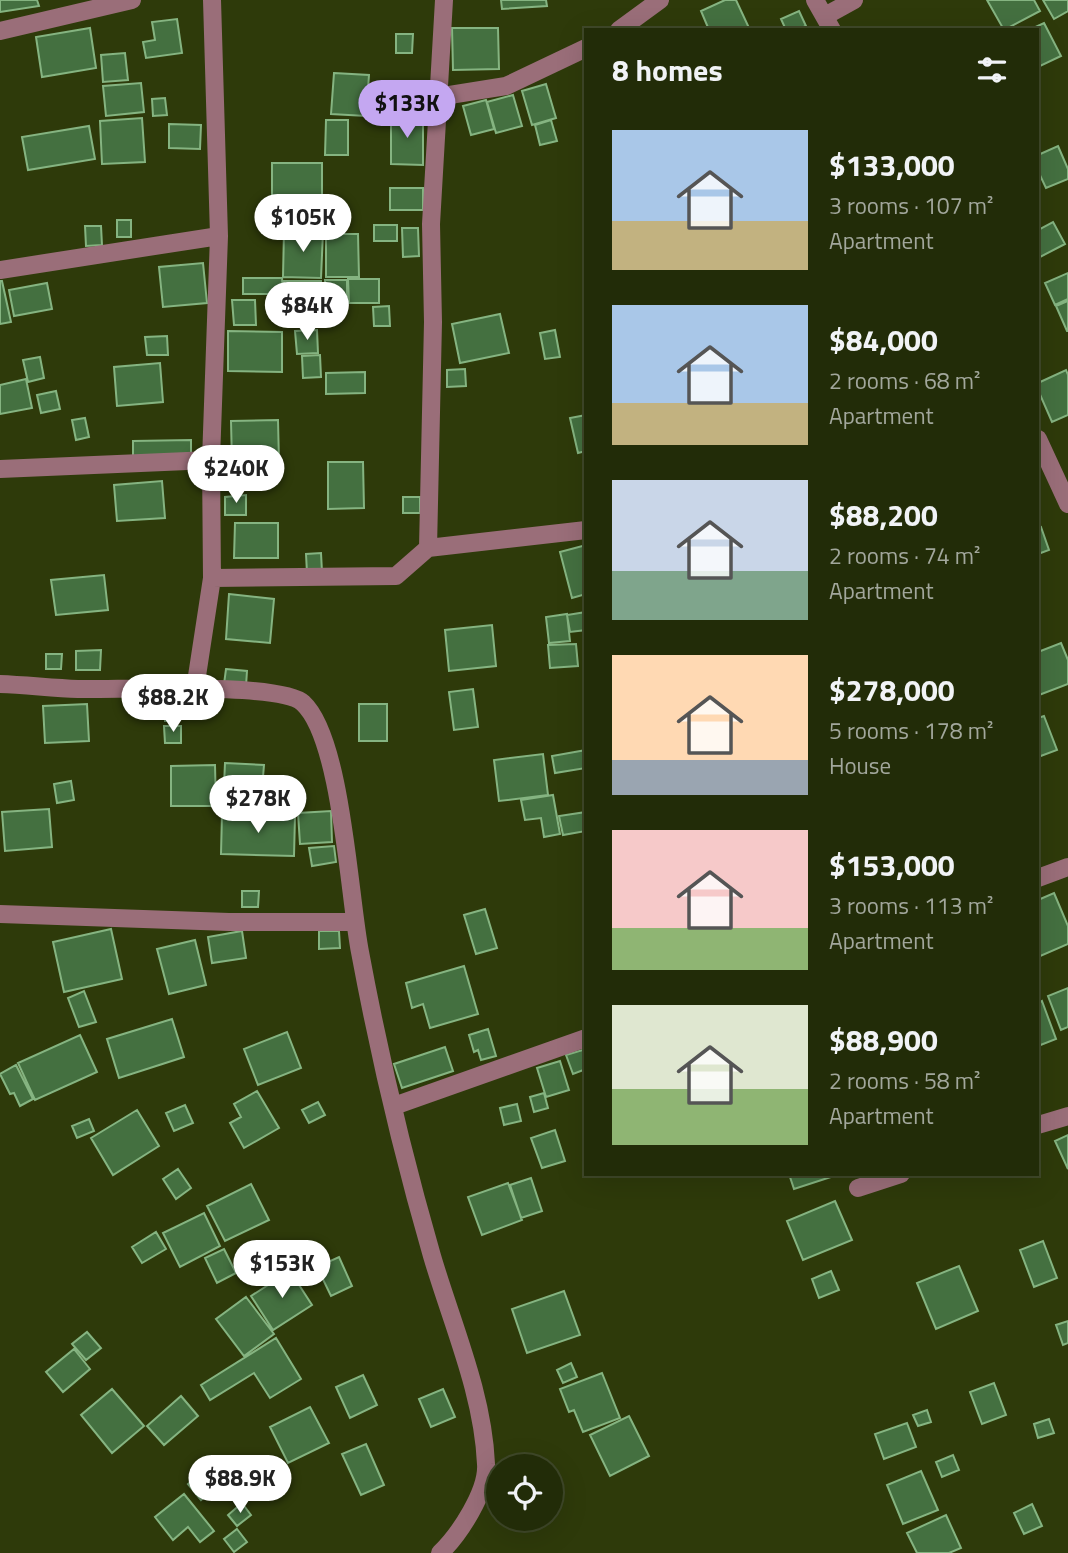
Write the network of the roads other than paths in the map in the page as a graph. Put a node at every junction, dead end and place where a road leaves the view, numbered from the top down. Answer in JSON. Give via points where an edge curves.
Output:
{"nodes":[{"id":1,"x":132,"y":0,"type":"edge"},
{"id":2,"x":212,"y":0,"type":"edge"},
{"id":3,"x":444,"y":0,"type":"edge"},
{"id":4,"x":660,"y":0,"type":"edge"},
{"id":5,"x":815,"y":0,"type":"edge"},
{"id":6,"x":854,"y":0,"type":"edge"},
{"id":7,"x":829,"y":23,"type":"edge"},
{"id":8,"x":622,"y":28,"type":"edge"},
{"id":9,"x":0,"y":31,"type":"edge"},
{"id":10,"x":584,"y":49,"type":"edge"},
{"id":11,"x":437,"y":97,"type":"junction"},
{"id":12,"x":219,"y":236,"type":"junction"},
{"id":13,"x":0,"y":270,"type":"edge"},
{"id":14,"x":1039,"y":441,"type":"edge"},
{"id":15,"x":211,"y":460,"type":"junction"},
{"id":16,"x":0,"y":469,"type":"edge"},
{"id":17,"x":1068,"y":504,"type":"edge"},
{"id":18,"x":584,"y":530,"type":"edge"},
{"id":19,"x":428,"y":548,"type":"junction"},
{"id":20,"x":212,"y":578,"type":"junction"},
{"id":21,"x":0,"y":684,"type":"edge"},
{"id":22,"x":195,"y":689,"type":"junction"},
{"id":23,"x":1068,"y":867,"type":"edge"},
{"id":24,"x":1039,"y":878,"type":"edge"},
{"id":25,"x":0,"y":914,"type":"edge"},
{"id":26,"x":354,"y":922,"type":"junction"},
{"id":27,"x":584,"y":1039,"type":"edge"},
{"id":28,"x":394,"y":1106,"type":"junction"},
{"id":29,"x":1068,"y":1116,"type":"edge"},
{"id":30,"x":1039,"y":1125,"type":"edge"},
{"id":31,"x":895,"y":1176,"type":"edge"},
{"id":32,"x":858,"y":1188,"type":"dead end"},
{"id":33,"x":440,"y":1553,"type":"edge"}],
"edges":[{"from":1,"to":9,"type":"street"},
{"from":2,"to":12,"type":"street"},
{"from":3,"to":11,"type":"street"},
{"from":4,"to":8,"type":"street"},
{"from":5,"to":7,"type":"street"},
{"from":6,"to":7,"type":"street"},
{"from":10,"to":11,"type":"street","via":[[506,86]]},
{"from":11,"to":19,"type":"street"},
{"from":12,"to":13,"type":"street"},
{"from":12,"to":15,"type":"street"},
{"from":14,"to":17,"type":"street"},
{"from":15,"to":16,"type":"street"},
{"from":15,"to":20,"type":"street"},
{"from":18,"to":19,"type":"street"},
{"from":19,"to":20,"type":"street","via":[[396,576]]},
{"from":20,"to":22,"type":"street"},
{"from":21,"to":22,"type":"street"},
{"from":22,"to":26,"type":"street","via":[[279,693],[302,702],[320,726],[341,808]]},
{"from":23,"to":24,"type":"street"},
{"from":25,"to":26,"type":"street"},
{"from":26,"to":28,"type":"street"},
{"from":27,"to":28,"type":"street"},
{"from":28,"to":33,"type":"street","via":[[483,1421],[487,1469],[471,1513]]},
{"from":29,"to":30,"type":"street"},
{"from":31,"to":32,"type":"street"}]}
